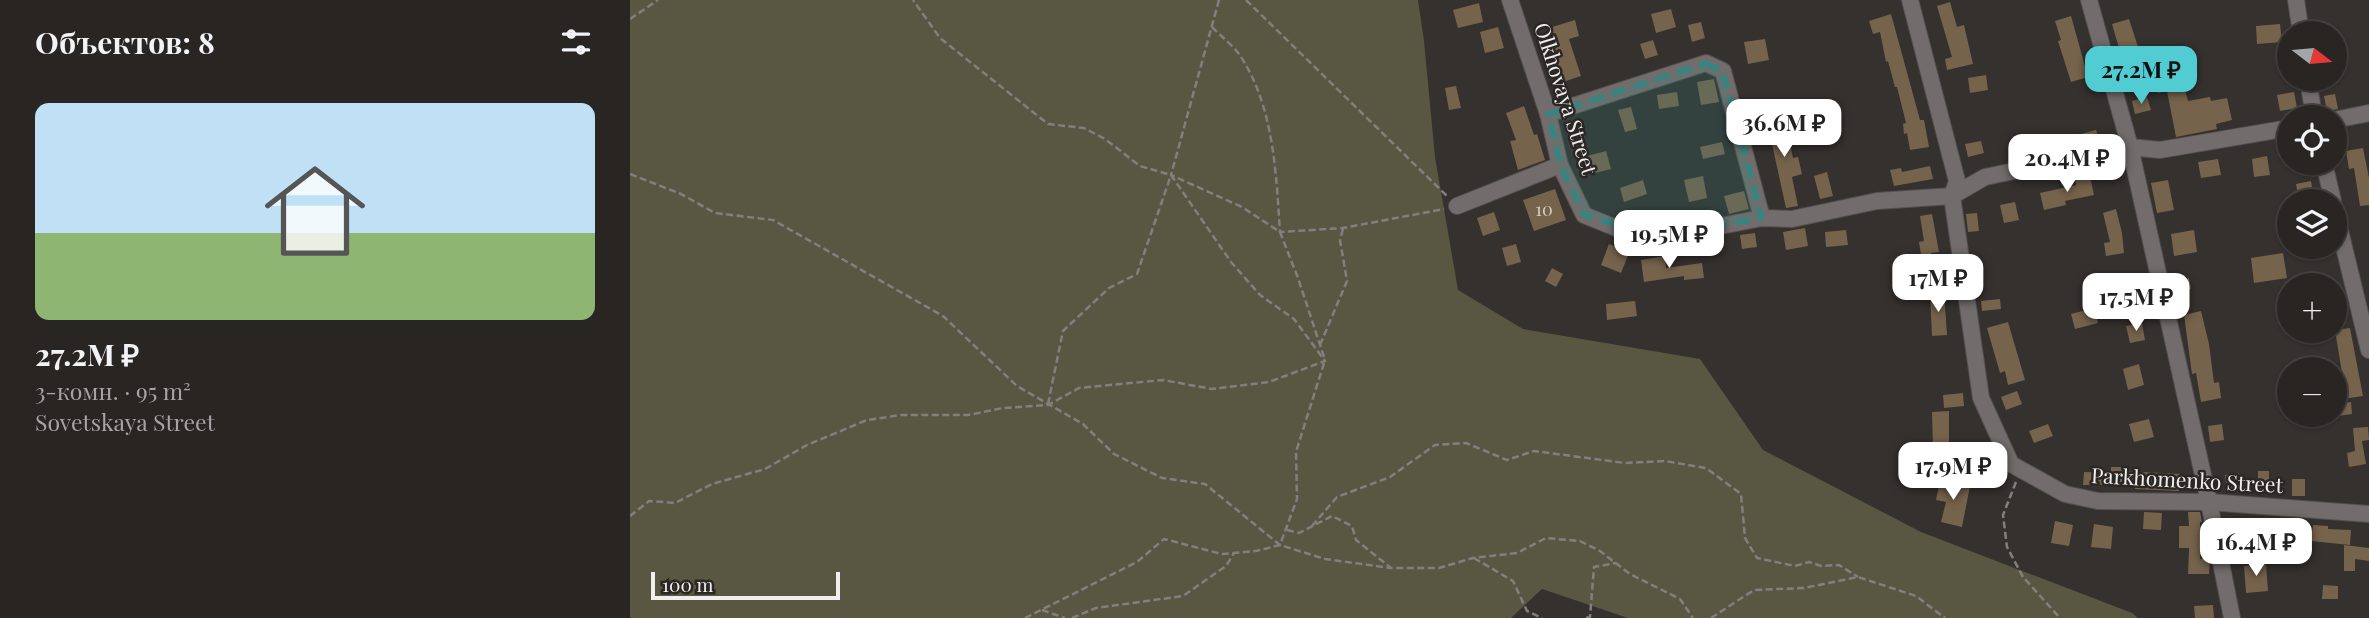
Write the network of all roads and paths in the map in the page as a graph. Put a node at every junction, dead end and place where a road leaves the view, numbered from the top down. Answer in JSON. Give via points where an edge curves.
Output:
{"nodes":[{"id":1,"x":658,"y":0,"type":"edge"},
{"id":2,"x":913,"y":0,"type":"edge"},
{"id":3,"x":1219,"y":0,"type":"edge"},
{"id":4,"x":1246,"y":0,"type":"edge"},
{"id":5,"x":1510,"y":0,"type":"edge"},
{"id":6,"x":1910,"y":0,"type":"edge"},
{"id":7,"x":2089,"y":0,"type":"edge"},
{"id":8,"x":2296,"y":0,"type":"edge"},
{"id":9,"x":630,"y":19,"type":"edge"},
{"id":10,"x":2299,"y":21,"type":"edge"},
{"id":11,"x":1212,"y":26,"type":"junction"},
{"id":12,"x":2369,"y":113,"type":"edge"},
{"id":13,"x":1548,"y":114,"type":"junction"},
{"id":14,"x":2347,"y":117,"type":"edge"},
{"id":15,"x":2277,"y":130,"type":"edge"},
{"id":16,"x":2130,"y":147,"type":"junction"},
{"id":17,"x":1560,"y":165,"type":"junction"},
{"id":18,"x":630,"y":174,"type":"edge"},
{"id":19,"x":1171,"y":175,"type":"junction"},
{"id":20,"x":1952,"y":196,"type":"junction"},
{"id":21,"x":1457,"y":206,"type":"junction"},
{"id":22,"x":1762,"y":218,"type":"junction"},
{"id":23,"x":1343,"y":228,"type":"junction"},
{"id":24,"x":1279,"y":232,"type":"junction"},
{"id":25,"x":2347,"y":259,"type":"edge"},
{"id":26,"x":1320,"y":345,"type":"junction"},
{"id":27,"x":2369,"y":350,"type":"edge"},
{"id":28,"x":1325,"y":361,"type":"junction"},
{"id":29,"x":1048,"y":405,"type":"junction"},
{"id":30,"x":2016,"y":467,"type":"junction"},
{"id":31,"x":2209,"y":502,"type":"junction"},
{"id":32,"x":2369,"y":514,"type":"edge"},
{"id":33,"x":630,"y":516,"type":"edge"},
{"id":34,"x":1312,"y":526,"type":"junction"},
{"id":35,"x":1287,"y":530,"type":"junction"},
{"id":36,"x":1280,"y":544,"type":"junction"},
{"id":37,"x":1234,"y":553,"type":"junction"},
{"id":38,"x":1474,"y":558,"type":"junction"},
{"id":39,"x":1616,"y":563,"type":"junction"},
{"id":40,"x":1391,"y":568,"type":"junction"},
{"id":41,"x":1858,"y":577,"type":"junction"},
{"id":42,"x":1041,"y":610,"type":"junction"},
{"id":43,"x":1025,"y":618,"type":"edge"},
{"id":44,"x":1065,"y":618,"type":"edge"},
{"id":45,"x":1072,"y":618,"type":"edge"},
{"id":46,"x":1542,"y":618,"type":"edge"},
{"id":47,"x":1586,"y":618,"type":"edge"},
{"id":48,"x":1693,"y":618,"type":"edge"},
{"id":49,"x":1711,"y":618,"type":"edge"},
{"id":50,"x":1945,"y":618,"type":"edge"},
{"id":51,"x":2060,"y":618,"type":"edge"},
{"id":52,"x":2232,"y":618,"type":"edge"}],
"edges":[{"from":1,"to":9,"type":"path"},
{"from":2,"to":19,"type":"path","via":[[940,38],[1048,124],[1084,128],[1140,166]]},
{"from":3,"to":11,"type":"path"},
{"from":4,"to":21,"type":"path"},
{"from":5,"to":13,"type":"street","name":"Olkhovaya Street"},
{"from":6,"to":20,"type":"street","via":[[1957,181]]},
{"from":7,"to":16,"type":"street"},
{"from":8,"to":10,"type":"street"},
{"from":11,"to":19,"type":"path"},
{"from":11,"to":24,"type":"path","via":[[1239,54],[1263,104],[1276,176]]},
{"from":12,"to":14,"type":"street"},
{"from":13,"to":17,"type":"street","name":"Olkhovaya Street"},
{"from":13,"to":22,"type":"street","via":[[1706,63],[1723,71]]},
{"from":15,"to":16,"type":"street","via":[[2160,150]]},
{"from":16,"to":20,"type":"street","via":[[1985,177]]},
{"from":16,"to":31,"type":"street"},
{"from":17,"to":21,"type":"street"},
{"from":17,"to":22,"type":"street","name":"Olkhovaya Street","via":[[1584,215],[1621,230],[1659,238]]},
{"from":18,"to":29,"type":"path","via":[[715,213],[774,220],[943,316],[1017,386]]},
{"from":19,"to":24,"type":"path","via":[[1242,207]]},
{"from":19,"to":28,"type":"path","via":[[1231,262],[1260,295],[1294,319]]},
{"from":19,"to":29,"type":"path","via":[[1137,274],[1109,288],[1063,331]]},
{"from":20,"to":22,"type":"street","via":[[1877,201],[1792,219]]},
{"from":20,"to":30,"type":"street","via":[[1981,398]]},
{"from":21,"to":23,"type":"path"},
{"from":23,"to":24,"type":"path"},
{"from":23,"to":26,"type":"path","via":[[1340,240],[1347,281]]},
{"from":24,"to":26,"type":"path"},
{"from":25,"to":27,"type":"street"},
{"from":26,"to":28,"type":"path"},
{"from":28,"to":29,"type":"path","via":[[1269,382],[1212,389],[1163,380],[1079,388]]},
{"from":28,"to":35,"type":"path","via":[[1296,452],[1297,499]]},
{"from":29,"to":33,"type":"path","via":[[867,420],[765,469],[712,484],[675,503],[649,501]]},
{"from":29,"to":36,"type":"path","via":[[1083,424],[1114,454],[1162,478],[1205,484]]},
{"from":30,"to":31,"type":"street","name":"Parkhomenko Street","via":[[2065,494],[2098,501]]},
{"from":30,"to":51,"type":"path","via":[[2003,516],[2007,547],[2023,577]]},
{"from":31,"to":32,"type":"street","name":"Parkhomenko Street"},
{"from":31,"to":52,"type":"street"},
{"from":34,"to":35,"type":"path","via":[[1299,533]]},
{"from":34,"to":40,"type":"path","via":[[1332,516],[1352,527],[1356,540]]},
{"from":34,"to":41,"type":"path","via":[[1337,497],[1390,477],[1435,445],[1466,443],[1507,460],[1534,451],[1625,463],[1665,461],[1706,468],[1741,495],[1745,538],[1757,558],[1795,566],[1809,562],[1839,565]]},
{"from":35,"to":36,"type":"path"},
{"from":36,"to":37,"type":"path"},
{"from":36,"to":40,"type":"path","via":[[1325,559]]},
{"from":37,"to":42,"type":"path","via":[[1164,539],[1137,562]]},
{"from":37,"to":45,"type":"path","via":[[1226,566],[1183,596],[1096,608]]},
{"from":38,"to":39,"type":"path","via":[[1517,553],[1546,538],[1580,541]]},
{"from":38,"to":40,"type":"path","via":[[1439,568]]},
{"from":38,"to":46,"type":"path","via":[[1513,581],[1527,611]]},
{"from":39,"to":47,"type":"path","via":[[1594,567],[1590,617]]},
{"from":39,"to":48,"type":"path","via":[[1680,599]]},
{"from":41,"to":49,"type":"path","via":[[1804,588],[1754,590]]},
{"from":41,"to":50,"type":"path","via":[[1916,596]]},
{"from":42,"to":43,"type":"path"},
{"from":42,"to":44,"type":"path"}]}
